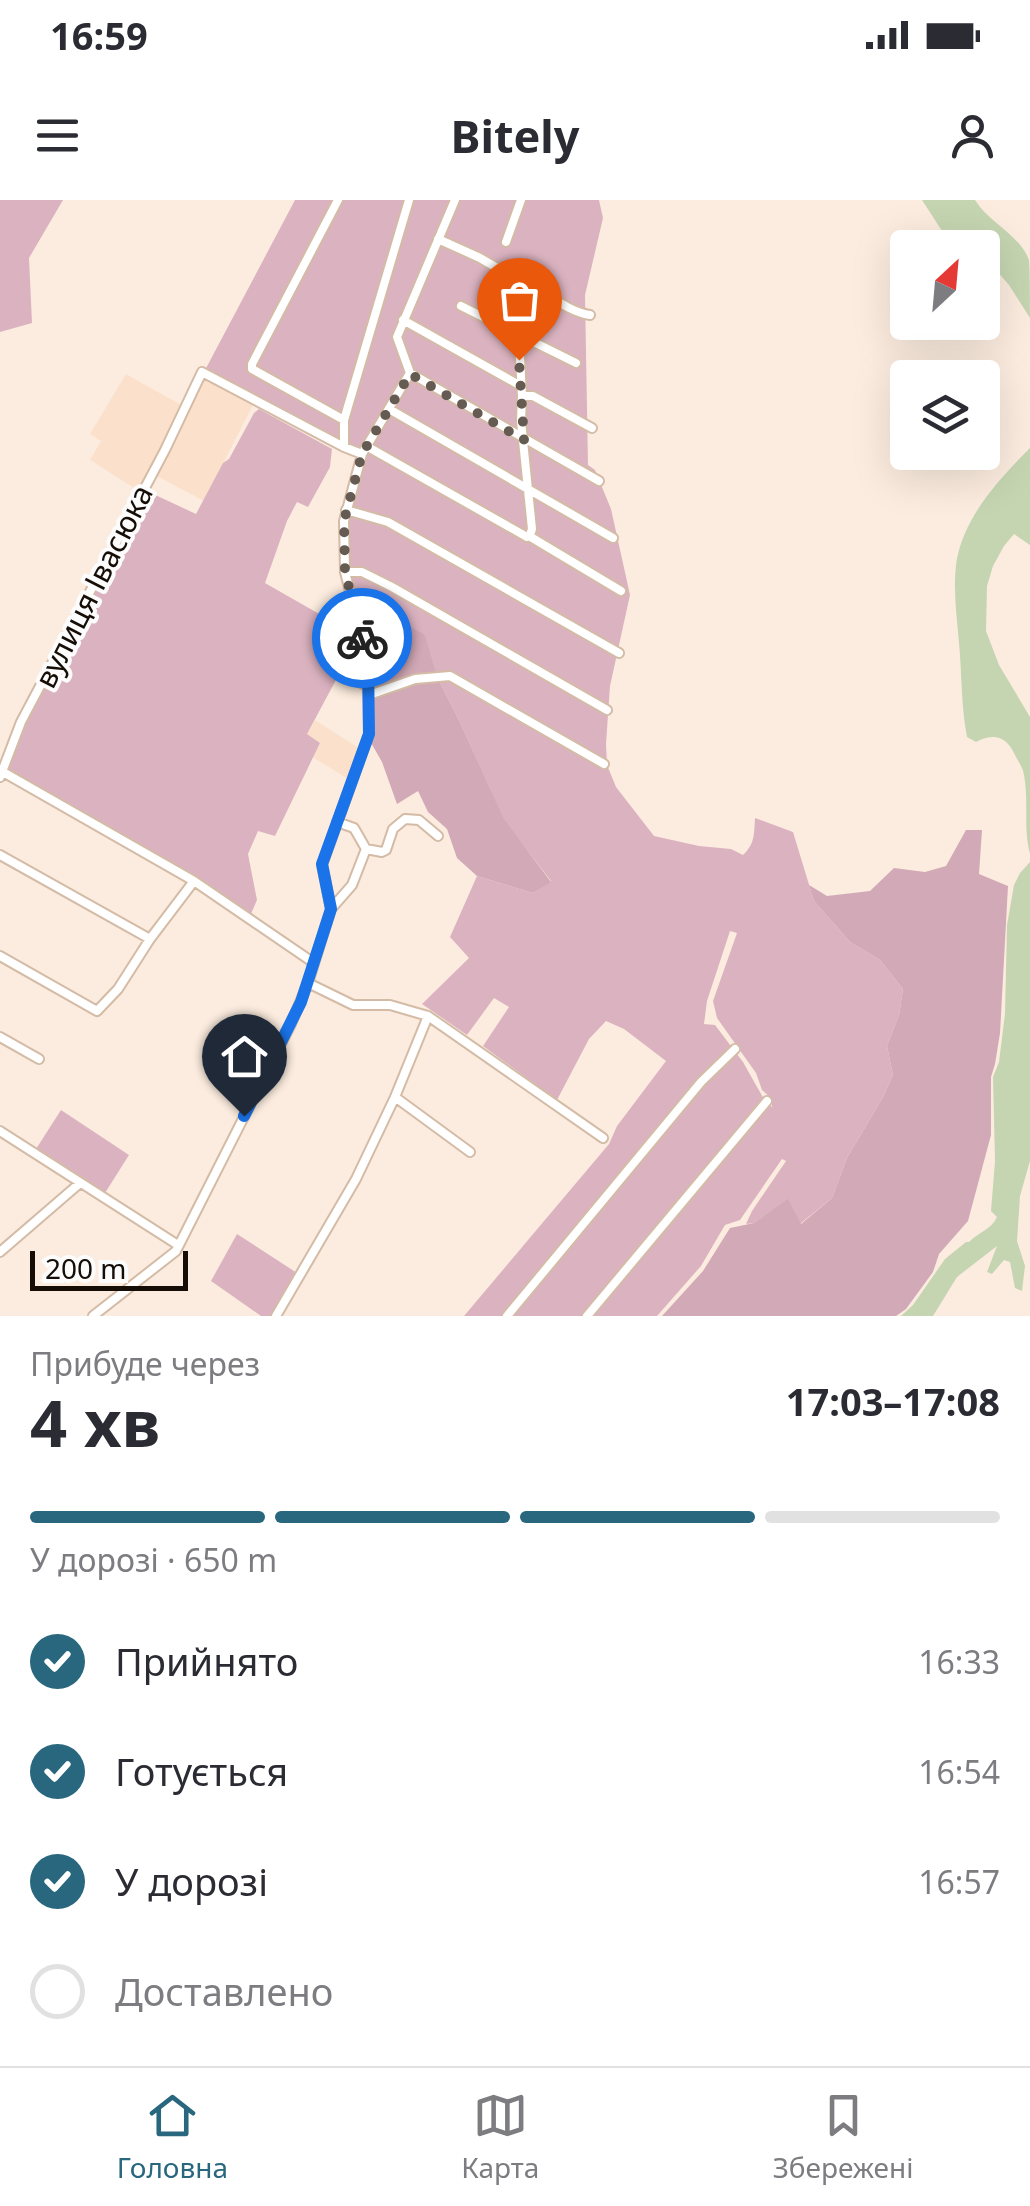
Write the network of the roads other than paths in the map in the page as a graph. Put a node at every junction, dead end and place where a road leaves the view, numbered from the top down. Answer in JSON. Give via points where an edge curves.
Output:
{"nodes":[{"id":1,"x":338,"y":200,"type":"edge"},
{"id":2,"x":409,"y":200,"type":"edge"},
{"id":3,"x":455,"y":200,"type":"edge"},
{"id":4,"x":521,"y":200,"type":"edge"},
{"id":5,"x":438,"y":238,"type":"junction"},
{"id":6,"x":506,"y":242,"type":"dead end"},
{"id":7,"x":516,"y":278,"type":"junction"},
{"id":8,"x":461,"y":306,"type":"dead end"},
{"id":9,"x":590,"y":315,"type":"dead end"},
{"id":10,"x":404,"y":320,"type":"junction"},
{"id":11,"x":517,"y":334,"type":"junction"},
{"id":12,"x":576,"y":363,"type":"dead end"},
{"id":13,"x":410,"y":374,"type":"junction"},
{"id":14,"x":522,"y":391,"type":"junction"},
{"id":15,"x":388,"y":409,"type":"junction"},
{"id":16,"x":344,"y":420,"type":"junction"},
{"id":17,"x":592,"y":428,"type":"dead end"},
{"id":18,"x":524,"y":440,"type":"junction"},
{"id":19,"x":344,"y":446,"type":"junction"},
{"id":20,"x":365,"y":450,"type":"junction"},
{"id":21,"x":599,"y":480,"type":"dead end"},
{"id":22,"x":528,"y":490,"type":"junction"},
{"id":23,"x":346,"y":510,"type":"junction"},
{"id":24,"x":529,"y":536,"type":"junction"},
{"id":25,"x":613,"y":538,"type":"dead end"},
{"id":26,"x":345,"y":572,"type":"junction"},
{"id":27,"x":621,"y":591,"type":"dead end"},
{"id":28,"x":618,"y":653,"type":"dead end"},
{"id":29,"x":369,"y":695,"type":"junction"},
{"id":30,"x":607,"y":710,"type":"dead end"},
{"id":31,"x":604,"y":764,"type":"dead end"},
{"id":32,"x":1,"y":775,"type":"edge"},
{"id":33,"x":337,"y":822,"type":"junction"},
{"id":34,"x":438,"y":836,"type":"dead end"},
{"id":35,"x":366,"y":849,"type":"junction"},
{"id":36,"x":0,"y":855,"type":"edge"},
{"id":37,"x":194,"y":881,"type":"junction"},
{"id":38,"x":331,"y":909,"type":"junction"},
{"id":39,"x":150,"y":939,"type":"junction"},
{"id":40,"x":0,"y":956,"type":"edge"},
{"id":41,"x":314,"y":963,"type":"junction"},
{"id":42,"x":308,"y":983,"type":"junction"},
{"id":43,"x":428,"y":1016,"type":"junction"},
{"id":44,"x":0,"y":1037,"type":"edge"},
{"id":45,"x":735,"y":1049,"type":"dead end"},
{"id":46,"x":39,"y":1059,"type":"dead end"},
{"id":47,"x":395,"y":1096,"type":"junction"},
{"id":48,"x":767,"y":1100,"type":"dead end"},
{"id":49,"x":0,"y":1131,"type":"edge"},
{"id":50,"x":603,"y":1138,"type":"dead end"},
{"id":51,"x":470,"y":1152,"type":"dead end"},
{"id":52,"x":80,"y":1183,"type":"junction"},
{"id":53,"x":178,"y":1245,"type":"junction"},
{"id":54,"x":0,"y":1252,"type":"edge"},
{"id":55,"x":93,"y":1316,"type":"edge"},
{"id":56,"x":276,"y":1316,"type":"edge"},
{"id":57,"x":507,"y":1316,"type":"edge"},
{"id":58,"x":587,"y":1316,"type":"edge"}],
"edges":[{"from":1,"to":16,"type":"street","via":[[252,369]]},
{"from":2,"to":16,"type":"street"},
{"from":3,"to":5,"type":"street"},
{"from":4,"to":6,"type":"street"},
{"from":5,"to":7,"type":"street"},
{"from":5,"to":10,"type":"street"},
{"from":7,"to":9,"type":"street"},
{"from":7,"to":11,"type":"street"},
{"from":8,"to":11,"type":"street"},
{"from":10,"to":13,"type":"street","via":[[397,341]]},
{"from":10,"to":14,"type":"street"},
{"from":11,"to":12,"type":"street"},
{"from":11,"to":14,"type":"street"},
{"from":13,"to":15,"type":"street"},
{"from":13,"to":18,"type":"street"},
{"from":14,"to":17,"type":"street"},
{"from":14,"to":18,"type":"street"},
{"from":15,"to":20,"type":"street"},
{"from":15,"to":22,"type":"street"},
{"from":16,"to":19,"type":"street"},
{"from":18,"to":21,"type":"street"},
{"from":18,"to":22,"type":"street"},
{"from":19,"to":20,"type":"street"},
{"from":19,"to":32,"type":"street","name":"вулиця Івасюка","via":[[202,372],[21,722]]},
{"from":20,"to":23,"type":"street"},
{"from":20,"to":24,"type":"street"},
{"from":22,"to":24,"type":"street"},
{"from":22,"to":25,"type":"street"},
{"from":23,"to":26,"type":"street"},
{"from":23,"to":28,"type":"street","via":[[388,522]]},
{"from":24,"to":27,"type":"street"},
{"from":26,"to":29,"type":"street","via":[[368,661]]},
{"from":26,"to":30,"type":"street","via":[[362,572],[392,587]]},
{"from":29,"to":31,"type":"street","via":[[415,679],[450,676]]},
{"from":29,"to":33,"type":"street","via":[[368,740]]},
{"from":32,"to":37,"type":"street"},
{"from":33,"to":35,"type":"street","via":[[354,828]]},
{"from":33,"to":38,"type":"street","via":[[322,864]]},
{"from":34,"to":35,"type":"street","via":[[405,818],[386,850]]},
{"from":35,"to":38,"type":"street","via":[[352,886]]},
{"from":36,"to":39,"type":"street"},
{"from":37,"to":39,"type":"street"},
{"from":37,"to":41,"type":"street"},
{"from":38,"to":41,"type":"street"},
{"from":39,"to":40,"type":"street","via":[[98,1011]]},
{"from":41,"to":42,"type":"street"},
{"from":42,"to":43,"type":"street","via":[[353,1005],[390,1005]]},
{"from":42,"to":53,"type":"street"},
{"from":43,"to":47,"type":"street"},
{"from":43,"to":50,"type":"street"},
{"from":44,"to":46,"type":"street"},
{"from":45,"to":57,"type":"street","via":[[700,1082]]},
{"from":47,"to":51,"type":"street"},
{"from":47,"to":56,"type":"street","via":[[356,1179]]},
{"from":48,"to":58,"type":"street"},
{"from":49,"to":52,"type":"street"},
{"from":52,"to":53,"type":"street"},
{"from":52,"to":54,"type":"street"},
{"from":53,"to":55,"type":"street"}]}
